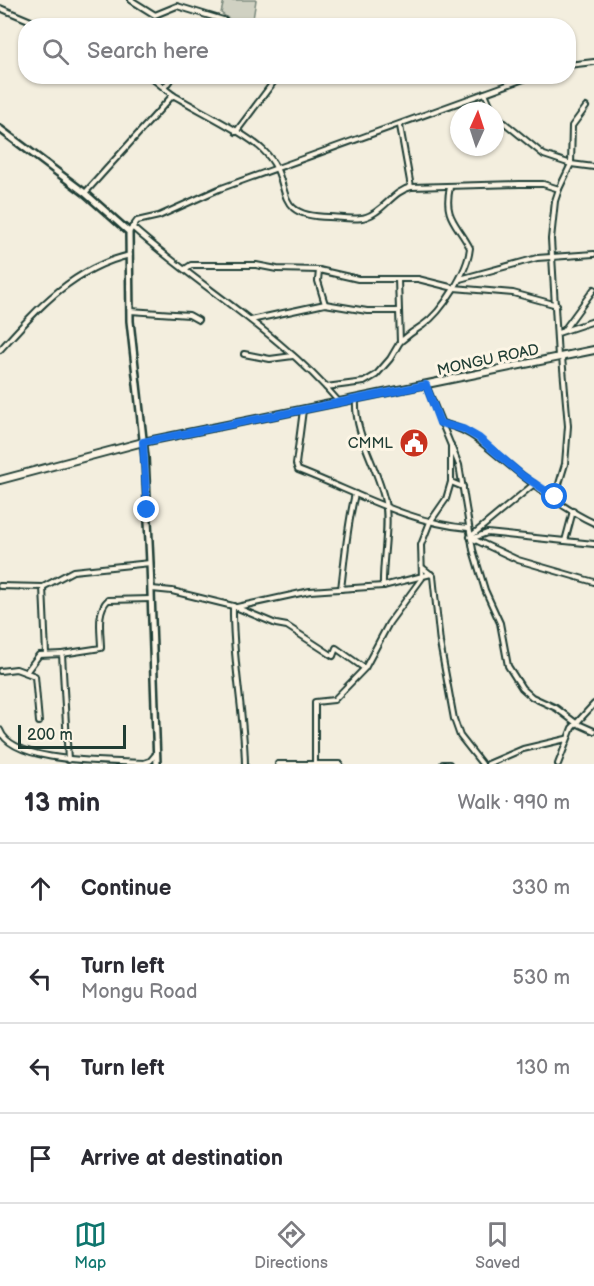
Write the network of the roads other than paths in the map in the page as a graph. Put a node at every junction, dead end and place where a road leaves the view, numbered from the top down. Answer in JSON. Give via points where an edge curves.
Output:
{"nodes":[{"id":1,"x":131,"y":0,"type":"edge"},
{"id":2,"x":0,"y":8,"type":"edge"},
{"id":3,"x":24,"y":18,"type":"edge"},
{"id":4,"x":216,"y":18,"type":"edge"},
{"id":5,"x":594,"y":62,"type":"edge"},
{"id":6,"x":576,"y":64,"type":"edge"},
{"id":7,"x":159,"y":84,"type":"edge"},
{"id":8,"x":167,"y":84,"type":"edge"},
{"id":9,"x":272,"y":84,"type":"edge"},
{"id":10,"x":509,"y":84,"type":"edge"},
{"id":11,"x":164,"y":88,"type":"junction"},
{"id":12,"x":484,"y":93,"type":"junction"},
{"id":13,"x":173,"y":95,"type":"junction"},
{"id":14,"x":488,"y":102,"type":"edge"},
{"id":15,"x":586,"y":107,"type":"dead end"},
{"id":16,"x":504,"y":122,"type":"edge"},
{"id":17,"x":400,"y":126,"type":"junction"},
{"id":18,"x":0,"y":129,"type":"edge"},
{"id":19,"x":236,"y":132,"type":"junction"},
{"id":20,"x":571,"y":164,"type":"junction"},
{"id":21,"x":594,"y":167,"type":"edge"},
{"id":22,"x":278,"y":169,"type":"junction"},
{"id":23,"x":411,"y":187,"type":"junction"},
{"id":24,"x":450,"y":187,"type":"junction"},
{"id":25,"x":559,"y":189,"type":"junction"},
{"id":26,"x":85,"y":193,"type":"junction"},
{"id":27,"x":131,"y":229,"type":"junction"},
{"id":28,"x":594,"y":254,"type":"edge"},
{"id":29,"x":131,"y":255,"type":"junction"},
{"id":30,"x":552,"y":256,"type":"junction"},
{"id":31,"x":185,"y":269,"type":"junction"},
{"id":32,"x":320,"y":270,"type":"junction"},
{"id":33,"x":398,"y":279,"type":"junction"},
{"id":34,"x":459,"y":279,"type":"junction"},
{"id":35,"x":454,"y":288,"type":"junction"},
{"id":36,"x":594,"y":289,"type":"edge"},
{"id":37,"x":325,"y":304,"type":"junction"},
{"id":38,"x":557,"y":306,"type":"junction"},
{"id":39,"x":130,"y":311,"type":"junction"},
{"id":40,"x":399,"y":311,"type":"junction"},
{"id":41,"x":198,"y":320,"type":"dead end"},
{"id":42,"x":250,"y":321,"type":"junction"},
{"id":43,"x":594,"y":321,"type":"edge"},
{"id":44,"x":564,"y":330,"type":"junction"},
{"id":45,"x":558,"y":333,"type":"junction"},
{"id":46,"x":400,"y":342,"type":"junction"},
{"id":47,"x":0,"y":350,"type":"edge"},
{"id":48,"x":594,"y":350,"type":"edge"},
{"id":49,"x":244,"y":354,"type":"dead end"},
{"id":50,"x":293,"y":356,"type":"junction"},
{"id":51,"x":560,"y":357,"type":"junction"},
{"id":52,"x":426,"y":385,"type":"junction"},
{"id":53,"x":326,"y":387,"type":"junction"},
{"id":54,"x":356,"y":400,"type":"junction"},
{"id":55,"x":339,"y":403,"type":"junction"},
{"id":56,"x":303,"y":409,"type":"junction"},
{"id":57,"x":440,"y":423,"type":"junction"},
{"id":58,"x":451,"y":441,"type":"junction"},
{"id":59,"x":143,"y":442,"type":"junction"},
{"id":60,"x":0,"y":480,"type":"edge"},
{"id":61,"x":451,"y":482,"type":"junction"},
{"id":62,"x":534,"y":484,"type":"junction"},
{"id":63,"x":463,"y":487,"type":"junction"},
{"id":64,"x":355,"y":494,"type":"junction"},
{"id":65,"x":555,"y":497,"type":"junction"},
{"id":66,"x":386,"y":506,"type":"junction"},
{"id":67,"x":573,"y":511,"type":"junction"},
{"id":68,"x":430,"y":522,"type":"junction"},
{"id":69,"x":594,"y":523,"type":"edge"},
{"id":70,"x":468,"y":528,"type":"junction"},
{"id":71,"x":471,"y":538,"type":"junction"},
{"id":72,"x":565,"y":541,"type":"junction"},
{"id":73,"x":594,"y":544,"type":"edge"},
{"id":74,"x":150,"y":563,"type":"junction"},
{"id":75,"x":423,"y":568,"type":"junction"},
{"id":76,"x":431,"y":574,"type":"junction"},
{"id":77,"x":422,"y":578,"type":"junction"},
{"id":78,"x":594,"y":582,"type":"edge"},
{"id":79,"x":0,"y":586,"type":"edge"},
{"id":80,"x":383,"y":586,"type":"junction"},
{"id":81,"x":43,"y":587,"type":"junction"},
{"id":82,"x":152,"y":589,"type":"junction"},
{"id":83,"x":341,"y":589,"type":"junction"},
{"id":84,"x":152,"y":599,"type":"junction"},
{"id":85,"x":235,"y":607,"type":"junction"},
{"id":86,"x":46,"y":654,"type":"junction"},
{"id":87,"x":62,"y":654,"type":"junction"},
{"id":88,"x":364,"y":668,"type":"junction"},
{"id":89,"x":0,"y":671,"type":"edge"},
{"id":90,"x":27,"y":671,"type":"junction"},
{"id":91,"x":594,"y":704,"type":"edge"},
{"id":92,"x":39,"y":722,"type":"dead end"},
{"id":93,"x":576,"y":723,"type":"junction"},
{"id":94,"x":0,"y":730,"type":"edge"},
{"id":95,"x":594,"y":731,"type":"edge"},
{"id":96,"x":566,"y":739,"type":"junction"},
{"id":97,"x":156,"y":754,"type":"junction"},
{"id":98,"x":68,"y":760,"type":"junction"},
{"id":99,"x":315,"y":763,"type":"edge"},
{"id":100,"x":157,"y":764,"type":"edge"},
{"id":101,"x":245,"y":764,"type":"edge"},
{"id":102,"x":278,"y":764,"type":"edge"},
{"id":103,"x":340,"y":764,"type":"edge"},
{"id":104,"x":442,"y":764,"type":"edge"},
{"id":105,"x":449,"y":764,"type":"edge"},
{"id":106,"x":482,"y":764,"type":"edge"},
{"id":107,"x":488,"y":764,"type":"edge"},
{"id":108,"x":558,"y":764,"type":"edge"}],
"edges":[{"from":1,"to":4,"type":"street","via":[[155,15],[177,6]]},
{"from":2,"to":3,"type":"street"},
{"from":5,"to":6,"type":"street"},
{"from":7,"to":11,"type":"street"},
{"from":8,"to":11,"type":"street"},
{"from":9,"to":19,"type":"street"},
{"from":10,"to":12,"type":"street"},
{"from":11,"to":13,"type":"street"},
{"from":12,"to":14,"type":"street"},
{"from":12,"to":17,"type":"street"},
{"from":13,"to":19,"type":"street"},
{"from":13,"to":26,"type":"street"},
{"from":15,"to":20,"type":"street","via":[[572,126]]},
{"from":16,"to":20,"type":"street","via":[[544,155]]},
{"from":17,"to":22,"type":"street"},
{"from":17,"to":23,"type":"street"},
{"from":18,"to":26,"type":"main road"},
{"from":19,"to":22,"type":"street","via":[[263,150]]},
{"from":20,"to":21,"type":"street"},
{"from":20,"to":25,"type":"street"},
{"from":22,"to":23,"type":"street","via":[[285,200],[295,210],[314,217],[367,217],[401,190]]},
{"from":22,"to":27,"type":"street","via":[[137,221]]},
{"from":23,"to":24,"type":"street"},
{"from":24,"to":25,"type":"street","via":[[543,184]]},
{"from":24,"to":34,"type":"street","via":[[448,214],[470,248]]},
{"from":25,"to":30,"type":"street","via":[[552,226]]},
{"from":26,"to":27,"type":"main road"},
{"from":27,"to":29,"type":"main road"},
{"from":27,"to":31,"type":"street"},
{"from":28,"to":30,"type":"street"},
{"from":29,"to":39,"type":"main road"},
{"from":29,"to":47,"type":"street","via":[[100,265],[53,293]]},
{"from":30,"to":34,"type":"street"},
{"from":30,"to":38,"type":"street"},
{"from":31,"to":32,"type":"street","via":[[191,265],[245,264]]},
{"from":31,"to":42,"type":"street"},
{"from":32,"to":33,"type":"street","via":[[358,279]]},
{"from":32,"to":37,"type":"street","via":[[318,281]]},
{"from":33,"to":35,"type":"street","via":[[418,279]]},
{"from":33,"to":40,"type":"street"},
{"from":34,"to":35,"type":"street"},
{"from":35,"to":38,"type":"street","via":[[513,293]]},
{"from":35,"to":46,"type":"street","via":[[424,324]]},
{"from":36,"to":44,"type":"street"},
{"from":37,"to":40,"type":"street","via":[[367,311]]},
{"from":37,"to":42,"type":"street"},
{"from":38,"to":45,"type":"street"},
{"from":39,"to":41,"type":"street","via":[[189,315]]},
{"from":39,"to":59,"type":"main road"},
{"from":40,"to":46,"type":"street"},
{"from":42,"to":50,"type":"street"},
{"from":43,"to":44,"type":"street"},
{"from":44,"to":45,"type":"street"},
{"from":45,"to":51,"type":"street"},
{"from":46,"to":53,"type":"street","via":[[370,380]]},
{"from":48,"to":51,"type":"main road","name":"MONGU ROAD"},
{"from":49,"to":50,"type":"street"},
{"from":50,"to":53,"type":"street"},
{"from":51,"to":52,"type":"main road","name":"MONGU ROAD"},
{"from":51,"to":65,"type":"street","via":[[568,432],[565,464]]},
{"from":52,"to":54,"type":"main road","name":"MONGU ROAD"},
{"from":52,"to":57,"type":"street"},
{"from":53,"to":55,"type":"street"},
{"from":54,"to":55,"type":"main road","name":"MONGU ROAD"},
{"from":54,"to":66,"type":"street","via":[[356,423]]},
{"from":55,"to":56,"type":"main road","name":"MONGU ROAD"},
{"from":56,"to":59,"type":"main road","name":"MONGU ROAD"},
{"from":56,"to":64,"type":"street","via":[[298,470]]},
{"from":57,"to":58,"type":"street"},
{"from":57,"to":62,"type":"street","via":[[479,438]]},
{"from":58,"to":61,"type":"street"},
{"from":58,"to":63,"type":"street"},
{"from":59,"to":60,"type":"main road","name":"MONGU ROAD"},
{"from":59,"to":74,"type":"main road"},
{"from":61,"to":63,"type":"street"},
{"from":61,"to":68,"type":"street","via":[[446,499]]},
{"from":62,"to":65,"type":"street"},
{"from":62,"to":71,"type":"street"},
{"from":63,"to":70,"type":"street"},
{"from":64,"to":66,"type":"street"},
{"from":64,"to":83,"type":"street","via":[[346,529]]},
{"from":65,"to":67,"type":"street"},
{"from":66,"to":68,"type":"street"},
{"from":66,"to":80,"type":"street"},
{"from":67,"to":69,"type":"street"},
{"from":67,"to":72,"type":"street"},
{"from":68,"to":70,"type":"street"},
{"from":68,"to":75,"type":"street","via":[[422,545]]},
{"from":70,"to":71,"type":"street"},
{"from":71,"to":72,"type":"street","via":[[488,533]]},
{"from":71,"to":78,"type":"street","via":[[518,560]]},
{"from":71,"to":93,"type":"street","via":[[485,590],[500,623],[508,666],[525,691]]},
{"from":72,"to":73,"type":"street"},
{"from":74,"to":81,"type":"street","via":[[73,571]]},
{"from":74,"to":82,"type":"main road"},
{"from":75,"to":76,"type":"street"},
{"from":75,"to":77,"type":"street"},
{"from":76,"to":77,"type":"street"},
{"from":76,"to":106,"type":"street","via":[[454,719],[460,736]]},
{"from":77,"to":80,"type":"street"},
{"from":77,"to":88,"type":"street","via":[[389,623]]},
{"from":79,"to":81,"type":"street"},
{"from":80,"to":83,"type":"street"},
{"from":81,"to":86,"type":"street"},
{"from":82,"to":84,"type":"main road"},
{"from":82,"to":85,"type":"street"},
{"from":83,"to":85,"type":"street","via":[[310,591]]},
{"from":84,"to":87,"type":"street","via":[[108,600],[101,615],[101,648]]},
{"from":84,"to":97,"type":"main road"},
{"from":85,"to":88,"type":"street","via":[[286,626],[333,656],[336,648]]},
{"from":85,"to":101,"type":"street","via":[[234,649]]},
{"from":86,"to":87,"type":"street"},
{"from":86,"to":90,"type":"street","via":[[37,656]]},
{"from":87,"to":98,"type":"street"},
{"from":88,"to":99,"type":"street","via":[[334,700],[315,702]]},
{"from":89,"to":90,"type":"street"},
{"from":90,"to":92,"type":"street","via":[[37,682]]},
{"from":91,"to":93,"type":"street"},
{"from":93,"to":95,"type":"street"},
{"from":93,"to":96,"type":"street"},
{"from":94,"to":98,"type":"street","via":[[5,741],[34,756]]},
{"from":96,"to":107,"type":"street","via":[[517,750]]},
{"from":96,"to":108,"type":"street"},
{"from":97,"to":98,"type":"street","via":[[144,763]]},
{"from":97,"to":100,"type":"main road"},
{"from":99,"to":102,"type":"street"},
{"from":99,"to":103,"type":"street"},
{"from":104,"to":105,"type":"street"}]}
